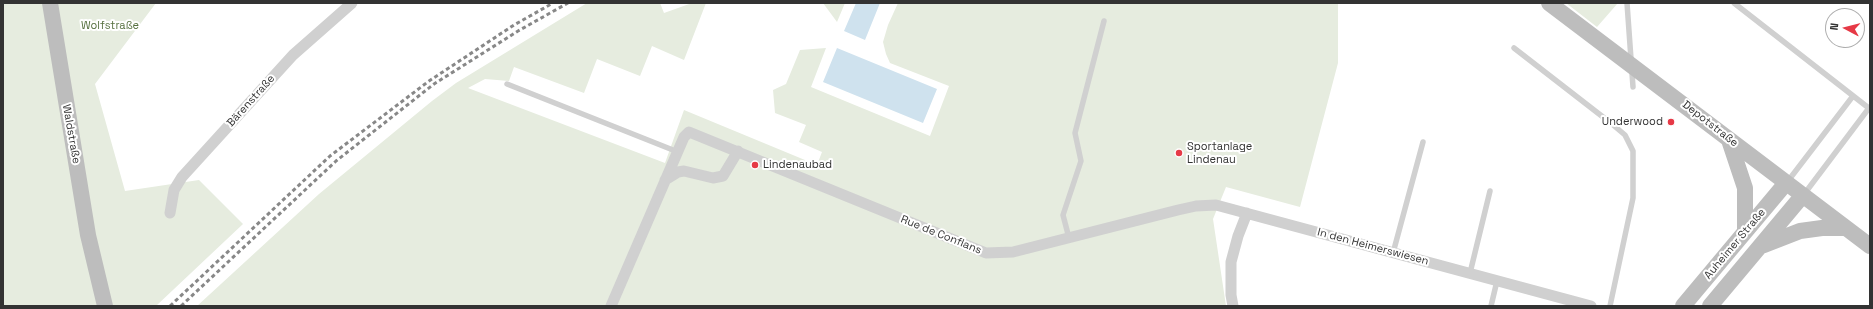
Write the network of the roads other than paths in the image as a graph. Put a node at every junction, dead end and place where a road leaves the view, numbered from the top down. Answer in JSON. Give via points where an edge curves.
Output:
{"nodes":[{"id":1,"x":50,"y":3,"type":"edge"},
{"id":2,"x":352,"y":3,"type":"edge"},
{"id":3,"x":1549,"y":3,"type":"edge"},
{"id":4,"x":1627,"y":3,"type":"edge"},
{"id":5,"x":1734,"y":3,"type":"edge"},
{"id":6,"x":1104,"y":20,"type":"dead end"},
{"id":7,"x":1514,"y":48,"type":"dead end"},
{"id":8,"x":1632,"y":67,"type":"junction"},
{"id":9,"x":507,"y":84,"type":"dead end"},
{"id":10,"x":1633,"y":87,"type":"dead end"},
{"id":11,"x":1853,"y":96,"type":"junction"},
{"id":12,"x":1870,"y":108,"type":"edge"},
{"id":13,"x":1729,"y":140,"type":"junction"},
{"id":14,"x":1423,"y":142,"type":"dead end"},
{"id":15,"x":738,"y":151,"type":"junction"},
{"id":16,"x":678,"y":152,"type":"junction"},
{"id":17,"x":665,"y":180,"type":"junction"},
{"id":18,"x":1786,"y":183,"type":"junction"},
{"id":19,"x":1490,"y":191,"type":"dead end"},
{"id":20,"x":1803,"y":195,"type":"junction"},
{"id":21,"x":170,"y":213,"type":"dead end"},
{"id":22,"x":1247,"y":214,"type":"junction"},
{"id":23,"x":1846,"y":228,"type":"junction"},
{"id":24,"x":1745,"y":232,"type":"junction"},
{"id":25,"x":1069,"y":238,"type":"junction"},
{"id":26,"x":1870,"y":246,"type":"edge"},
{"id":27,"x":1760,"y":247,"type":"junction"},
{"id":28,"x":1393,"y":253,"type":"junction"},
{"id":29,"x":1470,"y":273,"type":"junction"},
{"id":30,"x":1497,"y":281,"type":"junction"},
{"id":31,"x":105,"y":306,"type":"edge"},
{"id":32,"x":611,"y":306,"type":"edge"},
{"id":33,"x":1233,"y":306,"type":"edge"},
{"id":34,"x":1491,"y":306,"type":"edge"},
{"id":35,"x":1591,"y":306,"type":"edge"},
{"id":36,"x":1610,"y":306,"type":"edge"},
{"id":37,"x":1683,"y":306,"type":"edge"},
{"id":38,"x":1710,"y":306,"type":"edge"}],
"edges":[{"from":1,"to":31,"type":"main road","name":"Waldstraße","via":[[93,264]]},
{"from":2,"to":21,"type":"street","name":"Bärenstraße","via":[[293,55],[182,177],[174,190]]},
{"from":3,"to":8,"type":"main road","name":"Depotstraße"},
{"from":4,"to":8,"type":"lane"},
{"from":5,"to":11,"type":"lane"},
{"from":6,"to":25,"type":"lane","via":[[1075,133],[1081,161],[1063,215]]},
{"from":7,"to":36,"type":"lane","via":[[1616,127],[1625,135],[1633,151],[1634,198]]},
{"from":8,"to":10,"type":"lane"},
{"from":8,"to":13,"type":"main road","name":"Depotstraße"},
{"from":9,"to":16,"type":"lane"},
{"from":11,"to":12,"type":"lane"},
{"from":11,"to":18,"type":"lane"},
{"from":12,"to":20,"type":"lane"},
{"from":13,"to":18,"type":"main road","name":"Depotstraße"},
{"from":13,"to":24,"type":"main road","via":[[1745,188]]},
{"from":14,"to":28,"type":"lane"},
{"from":15,"to":16,"type":"street","name":"Rue de Conflans","via":[[689,132]]},
{"from":15,"to":17,"type":"street","via":[[723,176],[713,178],[684,171]]},
{"from":15,"to":25,"type":"street","name":"Rue de Conflans","via":[[986,253],[1013,252]]},
{"from":16,"to":17,"type":"street","name":"Rue de Conflans"},
{"from":17,"to":32,"type":"street","name":"Rue de Conflans"},
{"from":18,"to":20,"type":"main road","name":"Depotstraße"},
{"from":18,"to":24,"type":"main road","name":"Auheimer Straße"},
{"from":19,"to":29,"type":"lane"},
{"from":20,"to":23,"type":"main road","name":"Depotstraße"},
{"from":20,"to":27,"type":"main road","name":"Auheimer Straße"},
{"from":22,"to":25,"type":"street","name":"Rue de Conflans","via":[[1216,205],[1196,206]]},
{"from":22,"to":28,"type":"street","name":"In den Heimerswiesen"},
{"from":22,"to":33,"type":"street","via":[[1238,236],[1232,262]]},
{"from":23,"to":26,"type":"main road","name":"Depotstraße"},
{"from":23,"to":27,"type":"main road","via":[[1800,230]]},
{"from":24,"to":37,"type":"main road","name":"Auheimer Straße"},
{"from":27,"to":38,"type":"main road","name":"Auheimer Straße"},
{"from":28,"to":29,"type":"street","name":"In den Heimerswiesen"},
{"from":29,"to":30,"type":"street","name":"In den Heimerswiesen"},
{"from":30,"to":34,"type":"lane"},
{"from":30,"to":35,"type":"street","name":"In den Heimerswiesen"}]}
